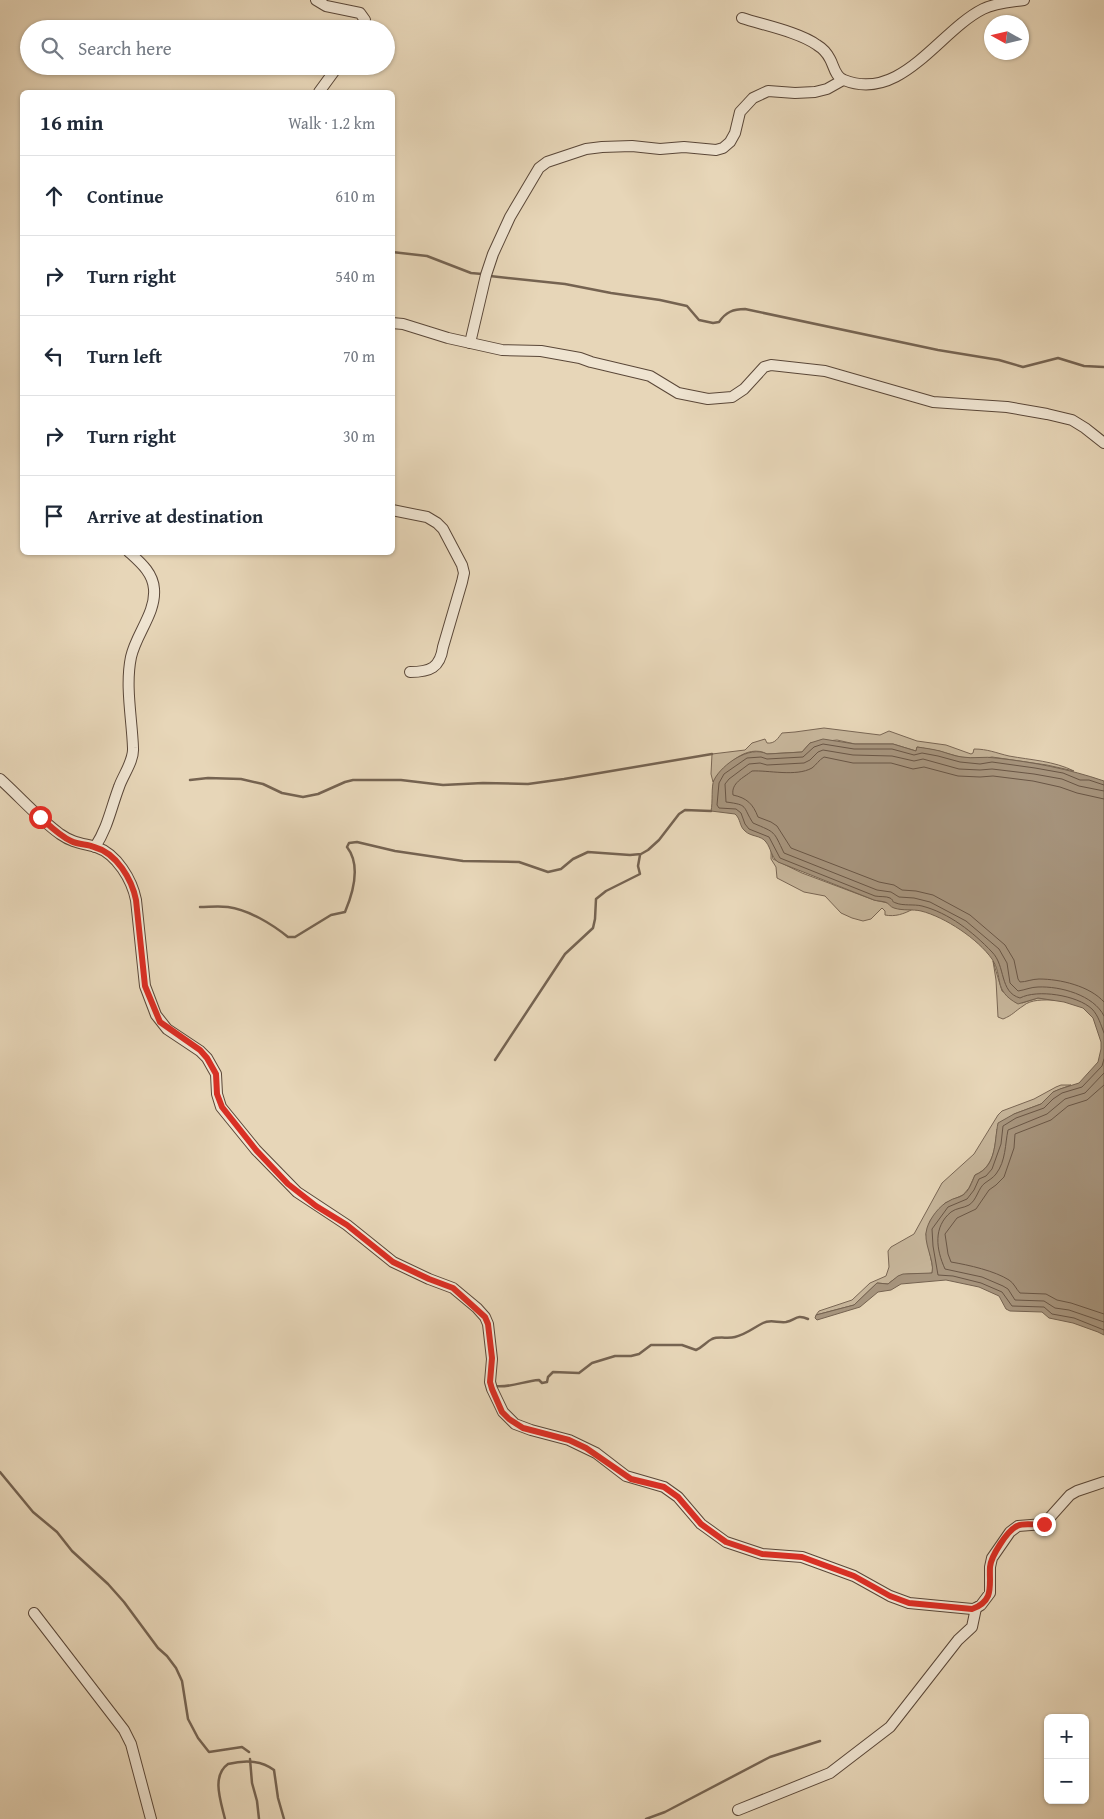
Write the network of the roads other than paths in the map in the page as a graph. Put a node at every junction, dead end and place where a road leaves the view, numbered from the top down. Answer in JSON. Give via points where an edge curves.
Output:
{"nodes":[{"id":1,"x":316,"y":0,"type":"edge"},
{"id":2,"x":1024,"y":0,"type":"edge"},
{"id":3,"x":742,"y":18,"type":"dead end"},
{"id":4,"x":365,"y":20,"type":"edge"},
{"id":5,"x":331,"y":75,"type":"edge"},
{"id":6,"x":843,"y":80,"type":"junction"},
{"id":7,"x":320,"y":90,"type":"edge"},
{"id":8,"x":395,"y":323,"type":"edge"},
{"id":9,"x":470,"y":343,"type":"junction"},
{"id":10,"x":1104,"y":443,"type":"edge"},
{"id":11,"x":395,"y":511,"type":"edge"},
{"id":12,"x":133,"y":555,"type":"edge"},
{"id":13,"x":410,"y":672,"type":"dead end"},
{"id":14,"x":0,"y":779,"type":"edge"},
{"id":15,"x":95,"y":847,"type":"junction"},
{"id":16,"x":1104,"y":1482,"type":"edge"},
{"id":17,"x":976,"y":1608,"type":"junction"},
{"id":18,"x":34,"y":1613,"type":"dead end"},
{"id":19,"x":738,"y":1810,"type":"dead end"},
{"id":20,"x":151,"y":1819,"type":"edge"}],
"edges":[{"from":1,"to":4,"type":"street","via":[[326,6],[360,13]]},
{"from":2,"to":6,"type":"street","via":[[984,8],[903,73],[877,84]]},
{"from":3,"to":6,"type":"street","via":[[817,45]]},
{"from":5,"to":7,"type":"street"},
{"from":6,"to":9,"type":"street","via":[[815,92],[768,91],[753,98],[740,112],[730,142],[716,150],[602,147],[547,162],[539,168],[510,217],[493,254]]},
{"from":8,"to":9,"type":"street"},
{"from":9,"to":10,"type":"street","via":[[502,350],[542,351],[580,358],[650,376],[678,392],[708,399],[732,397],[770,365],[825,370],[933,402],[1007,407],[1072,420]]},
{"from":11,"to":13,"type":"street","via":[[427,517],[437,523],[458,555],[464,573],[442,658],[430,670]]},
{"from":12,"to":15,"type":"street","via":[[148,570],[155,594],[130,662],[133,754],[105,831]]},
{"from":14,"to":15,"type":"street","via":[[60,834]]},
{"from":15,"to":17,"type":"street","via":[[107,853],[123,870],[134,890],[145,986],[160,1022],[207,1058],[216,1074],[217,1094],[222,1107],[256,1150],[297,1192],[347,1225],[393,1262],[453,1288],[481,1312],[488,1324],[492,1358],[490,1382],[502,1412],[509,1419],[523,1428],[586,1448],[631,1479],[664,1487],[678,1497],[701,1524],[726,1542],[762,1554],[802,1557],[854,1576],[909,1603]]},
{"from":16,"to":17,"type":"street","via":[[1077,1490],[1044,1524],[1018,1526],[1010,1532],[992,1558],[990,1592]]},
{"from":17,"to":19,"type":"street","via":[[972,1627],[958,1640],[890,1728],[830,1773]]},
{"from":18,"to":20,"type":"street","via":[[124,1730],[131,1744]]}]}
